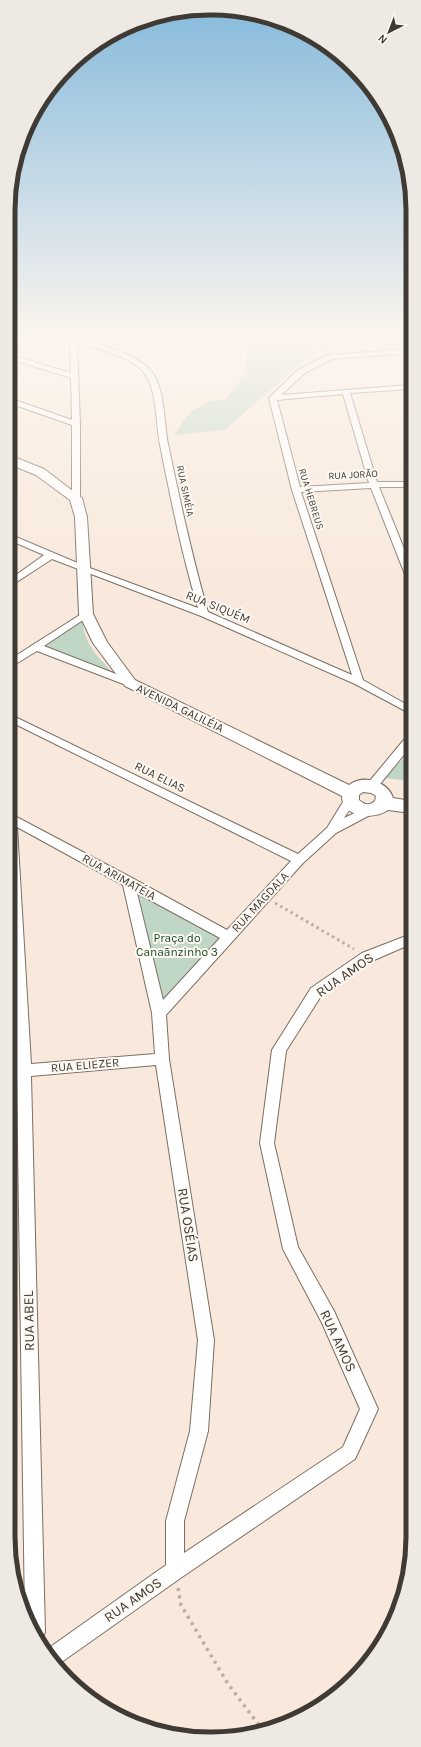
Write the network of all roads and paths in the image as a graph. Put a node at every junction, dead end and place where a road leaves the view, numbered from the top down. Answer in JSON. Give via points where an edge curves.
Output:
{"nodes":[{"id":1,"x":55,"y":417,"type":"edge"},
{"id":2,"x":76,"y":417,"type":"edge"},
{"id":3,"x":160,"y":417,"type":"edge"},
{"id":4,"x":278,"y":417,"type":"edge"},
{"id":5,"x":354,"y":417,"type":"edge"},
{"id":6,"x":76,"y":424,"type":"junction"},
{"id":7,"x":15,"y":462,"type":"edge"},
{"id":8,"x":374,"y":484,"type":"junction"},
{"id":9,"x":406,"y":484,"type":"edge"},
{"id":10,"x":296,"y":490,"type":"junction"},
{"id":11,"x":76,"y":498,"type":"junction"},
{"id":12,"x":15,"y":540,"type":"edge"},
{"id":13,"x":51,"y":555,"type":"junction"},
{"id":14,"x":406,"y":564,"type":"edge"},
{"id":15,"x":84,"y":569,"type":"junction"},
{"id":16,"x":15,"y":580,"type":"edge"},
{"id":17,"x":86,"y":614,"type":"junction"},
{"id":18,"x":204,"y":614,"type":"junction"},
{"id":19,"x":36,"y":647,"type":"junction"},
{"id":20,"x":15,"y":661,"type":"edge"},
{"id":21,"x":359,"y":682,"type":"junction"},
{"id":22,"x":130,"y":683,"type":"junction"},
{"id":23,"x":406,"y":708,"type":"edge"},
{"id":24,"x":15,"y":720,"type":"edge"},
{"id":25,"x":406,"y":745,"type":"edge"},
{"id":26,"x":372,"y":786,"type":"junction"},
{"id":27,"x":350,"y":796,"type":"junction"},
{"id":28,"x":384,"y":803,"type":"junction"},
{"id":29,"x":406,"y":806,"type":"edge"},
{"id":30,"x":368,"y":810,"type":"junction"},
{"id":31,"x":15,"y":820,"type":"edge"},
{"id":32,"x":332,"y":830,"type":"junction"},
{"id":33,"x":299,"y":860,"type":"junction"},
{"id":34,"x":128,"y":881,"type":"junction"},
{"id":35,"x":264,"y":897,"type":"junction"},
{"id":36,"x":228,"y":938,"type":"junction"},
{"id":37,"x":406,"y":940,"type":"edge"},
{"id":38,"x":367,"y":957,"type":"junction"},
{"id":39,"x":159,"y":1013,"type":"junction"},
{"id":40,"x":15,"y":1029,"type":"edge"},
{"id":41,"x":162,"y":1059,"type":"junction"},
{"id":42,"x":16,"y":1071,"type":"edge"},
{"id":43,"x":175,"y":1570,"type":"junction"},
{"id":44,"x":35,"y":1622,"type":"edge"},
{"id":45,"x":55,"y":1655,"type":"edge"},
{"id":46,"x":259,"y":1725,"type":"edge"}],
"edges":[{"from":1,"to":6,"type":"street"},
{"from":2,"to":6,"type":"street"},
{"from":3,"to":18,"type":"street","name":"RUA SIMÉIA","via":[[192,575]]},
{"from":4,"to":10,"type":"street","name":"RUA HEBREUS"},
{"from":5,"to":8,"type":"street"},
{"from":6,"to":11,"type":"street"},
{"from":7,"to":11,"type":"main road","via":[[40,472]]},
{"from":8,"to":9,"type":"street","name":"RUA JORÃO"},
{"from":8,"to":10,"type":"street","name":"RUA JORÃO"},
{"from":8,"to":14,"type":"street"},
{"from":10,"to":21,"type":"street","name":"RUA HEBREUS"},
{"from":11,"to":15,"type":"main road","name":"AVENIDA GALILÉIA","via":[[81,518]]},
{"from":12,"to":13,"type":"street","name":"RUA SIQUÉM"},
{"from":13,"to":15,"type":"street","name":"RUA SIQUÉM"},
{"from":13,"to":16,"type":"street"},
{"from":15,"to":17,"type":"main road","name":"AVENIDA GALILÉIA"},
{"from":15,"to":18,"type":"street","name":"RUA SIQUÉM"},
{"from":17,"to":19,"type":"street"},
{"from":17,"to":22,"type":"main road","name":"AVENIDA GALILÉIA","via":[[100,644]]},
{"from":18,"to":21,"type":"street","name":"RUA SIQUÉM"},
{"from":19,"to":20,"type":"street"},
{"from":19,"to":22,"type":"street"},
{"from":21,"to":23,"type":"street","name":"RUA SIQUÉM"},
{"from":22,"to":27,"type":"main road","name":"AVENIDA GALILÉIA"},
{"from":24,"to":33,"type":"street","name":"RUA ELIAS"},
{"from":25,"to":26,"type":"street"},
{"from":26,"to":27,"type":"main road","via":[[359,786]]},
{"from":26,"to":28,"type":"main road","via":[[383,793]]},
{"from":27,"to":30,"type":"main road","via":[[357,808]]},
{"from":27,"to":32,"type":"street","name":"RUA MAGDALA"},
{"from":28,"to":29,"type":"main road"},
{"from":28,"to":30,"type":"main road","via":[[378,809]]},
{"from":30,"to":32,"type":"street","name":"RUA MAGDALA"},
{"from":31,"to":34,"type":"street","name":"RUA ARIMATÉIA"},
{"from":32,"to":33,"type":"street","name":"RUA MAGDALA"},
{"from":33,"to":35,"type":"street","name":"RUA MAGDALA"},
{"from":34,"to":36,"type":"street","name":"RUA ARIMATÉIA"},
{"from":34,"to":39,"type":"street","name":"RUA OSÉIAS"},
{"from":35,"to":36,"type":"street","name":"RUA MAGDALA"},
{"from":35,"to":38,"type":"path"},
{"from":36,"to":39,"type":"street","name":"RUA MAGDALA"},
{"from":37,"to":38,"type":"street","name":"RUA AMOS"},
{"from":38,"to":43,"type":"street","name":"RUA AMOS","via":[[316,992],[279,1050],[267,1143],[291,1249],[328,1317],[369,1409],[349,1453]]},
{"from":39,"to":41,"type":"street","name":"RUA OSÉIAS"},
{"from":40,"to":42,"type":"street","name":"RUA ABEL"},
{"from":41,"to":42,"type":"street","name":"RUA ELIEZER"},
{"from":41,"to":43,"type":"street","name":"RUA OSÉIAS","via":[[206,1340],[199,1431],[174,1521]]},
{"from":42,"to":44,"type":"street","name":"RUA ABEL"},
{"from":43,"to":45,"type":"street","name":"RUA AMOS"},
{"from":43,"to":46,"type":"path","via":[[181,1605],[228,1684]]}]}
